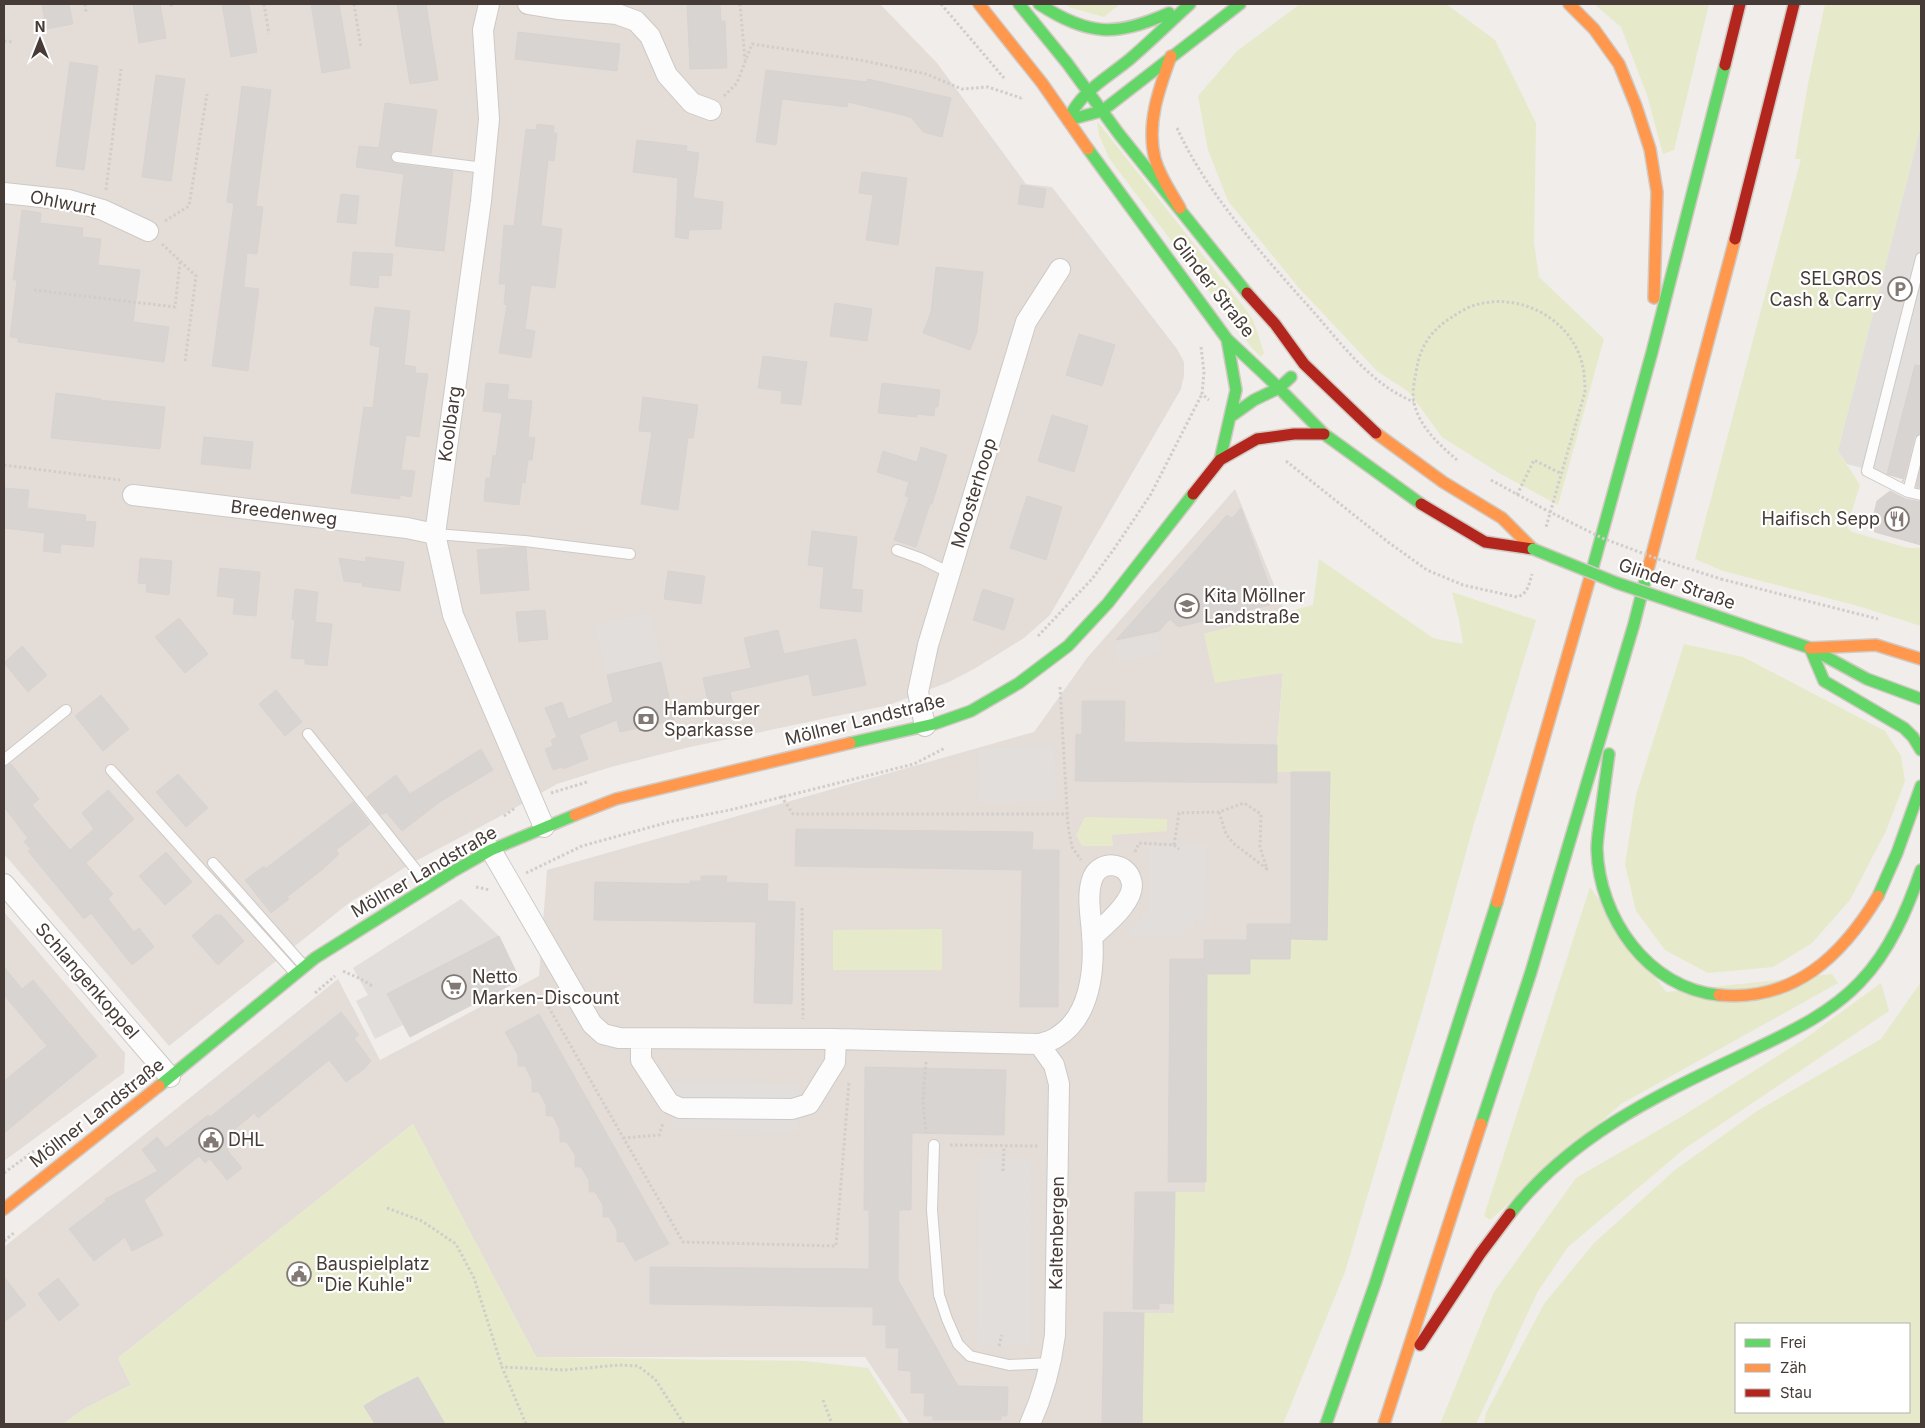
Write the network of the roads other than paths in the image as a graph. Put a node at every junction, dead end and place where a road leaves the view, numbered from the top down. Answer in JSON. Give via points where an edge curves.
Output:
{"nodes":[{"id":1,"x":489,"y":4,"type":"edge"},
{"id":2,"x":528,"y":4,"type":"edge"},
{"id":3,"x":979,"y":4,"type":"edge"},
{"id":4,"x":1019,"y":4,"type":"edge"},
{"id":5,"x":1039,"y":4,"type":"edge"},
{"id":6,"x":1189,"y":4,"type":"edge"},
{"id":7,"x":1240,"y":4,"type":"edge"},
{"id":8,"x":1569,"y":4,"type":"edge"},
{"id":9,"x":1740,"y":4,"type":"edge"},
{"id":10,"x":1794,"y":4,"type":"edge"},
{"id":11,"x":1172,"y":56,"type":"junction"},
{"id":12,"x":1087,"y":91,"type":"junction"},
{"id":13,"x":711,"y":110,"type":"road end"},
{"id":14,"x":1102,"y":111,"type":"junction"},
{"id":15,"x":1068,"y":120,"type":"junction"},
{"id":16,"x":397,"y":157,"type":"dead end"},
{"id":17,"x":484,"y":168,"type":"junction"},
{"id":18,"x":4,"y":193,"type":"edge"},
{"id":19,"x":1180,"y":208,"type":"junction"},
{"id":20,"x":148,"y":231,"type":"road end"},
{"id":21,"x":1921,"y":258,"type":"edge"},
{"id":22,"x":1060,"y":269,"type":"dead end"},
{"id":23,"x":1227,"y":339,"type":"junction"},
{"id":24,"x":1652,"y":352,"type":"junction"},
{"id":25,"x":1304,"y":364,"type":"junction"},
{"id":26,"x":1279,"y":388,"type":"junction"},
{"id":27,"x":1274,"y":405,"type":"dead end"},
{"id":28,"x":1230,"y":417,"type":"junction"},
{"id":29,"x":1324,"y":434,"type":"junction"},
{"id":30,"x":1921,"y":440,"type":"edge"},
{"id":31,"x":1220,"y":460,"type":"junction"},
{"id":32,"x":1908,"y":492,"type":"junction"},
{"id":33,"x":1921,"y":495,"type":"edge"},
{"id":34,"x":133,"y":496,"type":"road end"},
{"id":35,"x":435,"y":534,"type":"junction"},
{"id":36,"x":1533,"y":549,"type":"junction"},
{"id":37,"x":897,"y":550,"type":"dead end"},
{"id":38,"x":630,"y":554,"type":"dead end"},
{"id":39,"x":950,"y":574,"type":"junction"},
{"id":40,"x":1810,"y":648,"type":"junction"},
{"id":41,"x":1921,"y":659,"type":"edge"},
{"id":42,"x":1620,"y":671,"type":"junction"},
{"id":43,"x":1921,"y":699,"type":"edge"},
{"id":44,"x":66,"y":710,"type":"dead end"},
{"id":45,"x":925,"y":726,"type":"junction"},
{"id":46,"x":308,"y":734,"type":"dead end"},
{"id":47,"x":1921,"y":750,"type":"edge"},
{"id":48,"x":4,"y":760,"type":"edge"},
{"id":49,"x":111,"y":770,"type":"dead end"},
{"id":50,"x":1921,"y":786,"type":"edge"},
{"id":51,"x":544,"y":827,"type":"junction"},
{"id":52,"x":491,"y":850,"type":"junction"},
{"id":53,"x":213,"y":863,"type":"dead end"},
{"id":54,"x":1921,"y":870,"type":"edge"},
{"id":55,"x":4,"y":884,"type":"edge"},
{"id":56,"x":429,"y":886,"type":"junction"},
{"id":57,"x":1092,"y":937,"type":"junction"},
{"id":58,"x":300,"y":970,"type":"junction"},
{"id":59,"x":640,"y":1039,"type":"junction"},
{"id":60,"x":836,"y":1039,"type":"junction"},
{"id":61,"x":1039,"y":1044,"type":"junction"},
{"id":62,"x":170,"y":1077,"type":"junction"},
{"id":63,"x":934,"y":1145,"type":"road end"},
{"id":64,"x":4,"y":1209,"type":"edge"},
{"id":65,"x":1051,"y":1363,"type":"junction"},
{"id":66,"x":1402,"y":1373,"type":"junction"},
{"id":67,"x":1030,"y":1424,"type":"edge"},
{"id":68,"x":1326,"y":1424,"type":"edge"},
{"id":69,"x":1384,"y":1424,"type":"edge"}],
"edges":[{"from":1,"to":17,"type":"street","name":"Koolbarg","via":[[483,30],[490,119]]},
{"from":2,"to":13,"type":"street","via":[[617,14],[636,21],[650,36],[667,75],[692,103]]},
{"from":3,"to":15,"type":"main road","name":"Glinder Straße"},
{"from":4,"to":12,"type":"main road","name":"Glinder Straße"},
{"from":5,"to":6,"type":"main road","via":[[1073,23],[1112,32],[1137,28]]},
{"from":6,"to":12,"type":"main road","via":[[1123,64]]},
{"from":7,"to":11,"type":"main road"},
{"from":8,"to":24,"type":"main road","via":[[1594,29],[1619,64],[1650,148],[1657,209]]},
{"from":9,"to":24,"type":"main road"},
{"from":10,"to":42,"type":"main road"},
{"from":11,"to":14,"type":"main road"},
{"from":11,"to":19,"type":"main road","via":[[1156,100],[1152,130],[1156,160]]},
{"from":12,"to":14,"type":"main road","name":"Glinder Straße"},
{"from":12,"to":15,"type":"main road","via":[[1072,109]]},
{"from":14,"to":15,"type":"main road"},
{"from":14,"to":19,"type":"main road","name":"Glinder Straße"},
{"from":15,"to":23,"type":"main road","name":"Glinder Straße"},
{"from":16,"to":17,"type":"lane"},
{"from":17,"to":35,"type":"street","name":"Koolbarg"},
{"from":18,"to":20,"type":"street","name":"Ohlwurt","via":[[69,200],[103,210]]},
{"from":19,"to":25,"type":"main road","name":"Glinder Straße"},
{"from":21,"to":32,"type":"lane","via":[[1867,471]]},
{"from":22,"to":39,"type":"street","name":"Moosterhoop","via":[[1026,322]]},
{"from":23,"to":26,"type":"main road","name":"Glinder Straße"},
{"from":23,"to":28,"type":"main road","name":"Möllner Landstraße","via":[[1236,390]]},
{"from":24,"to":68,"type":"main road","via":[[1508,872]]},
{"from":25,"to":26,"type":"main road"},
{"from":25,"to":36,"type":"main road","name":"Glinder Straße","via":[[1376,433],[1443,482],[1502,518]]},
{"from":26,"to":27,"type":"main road"},
{"from":26,"to":28,"type":"main road"},
{"from":26,"to":29,"type":"main road","name":"Glinder Straße"},
{"from":28,"to":31,"type":"main road","name":"Möllner Landstraße"},
{"from":29,"to":31,"type":"main road","name":"Möllner Landstraße","via":[[1259,434]]},
{"from":29,"to":36,"type":"main road","name":"Glinder Straße","via":[[1410,497],[1485,542]]},
{"from":30,"to":32,"type":"lane"},
{"from":31,"to":45,"type":"main road","name":"Möllner Landstraße","via":[[1108,603],[1068,646],[1019,683],[971,711]]},
{"from":32,"to":33,"type":"lane"},
{"from":34,"to":35,"type":"street","name":"Breedenweg"},
{"from":35,"to":38,"type":"lane"},
{"from":35,"to":51,"type":"street","name":"Koolbarg","via":[[453,615]]},
{"from":36,"to":40,"type":"main road","name":"Glinder Straße","bridge":true},
{"from":37,"to":39,"type":"lane"},
{"from":39,"to":45,"type":"street","name":"Moosterhoop","via":[[928,644],[918,692]]},
{"from":40,"to":41,"type":"main road","name":"Glinder Straße","via":[[1876,645]]},
{"from":40,"to":43,"type":"main road","name":"Glinder Straße","via":[[1867,680]]},
{"from":40,"to":47,"type":"main road","via":[[1824,681],[1904,728]]},
{"from":42,"to":50,"type":"main road","via":[[1597,851],[1601,877],[1609,905],[1639,955],[1660,973],[1688,989],[1728,996],[1774,990],[1812,972],[1835,955],[1882,890]]},
{"from":42,"to":66,"type":"main road","via":[[1531,972]]},
{"from":44,"to":48,"type":"lane"},
{"from":45,"to":51,"type":"main road","name":"Möllner Landstraße","via":[[616,799]]},
{"from":46,"to":56,"type":"lane"},
{"from":49,"to":58,"type":"lane"},
{"from":51,"to":52,"type":"main road","name":"Möllner Landstraße"},
{"from":52,"to":56,"type":"main road","name":"Möllner Landstraße"},
{"from":52,"to":59,"type":"street","via":[[592,1024],[603,1034]]},
{"from":53,"to":58,"type":"lane"},
{"from":54,"to":66,"type":"main road","via":[[1891,943],[1848,994],[1820,1014],[1627,1113],[1549,1170],[1502,1221]]},
{"from":55,"to":62,"type":"street","name":"Schlangenkoppel"},
{"from":56,"to":58,"type":"main road","name":"Möllner Landstraße"},
{"from":57,"to":57,"type":"street","via":[[1090,893],[1093,878],[1106,865],[1117,865],[1125,870],[1133,888],[1109,922]]},
{"from":57,"to":61,"type":"street","via":[[1090,984],[1080,1011],[1056,1038]]},
{"from":58,"to":62,"type":"main road","name":"Möllner Landstraße"},
{"from":59,"to":60,"type":"street"},
{"from":59,"to":60,"type":"street","via":[[640,1060],[669,1103],[680,1108],[792,1109],[809,1104],[835,1062]]},
{"from":60,"to":61,"type":"street"},
{"from":61,"to":65,"type":"street","name":"Kaltenbergen","via":[[1054,1065],[1059,1084],[1055,1335]]},
{"from":62,"to":64,"type":"main road","name":"Möllner Landstraße"},
{"from":63,"to":65,"type":"lane","via":[[932,1210],[938,1295],[958,1344],[970,1356],[1009,1365]]},
{"from":65,"to":67,"type":"street","name":"Kaltenbergen"},
{"from":66,"to":69,"type":"main road"}]}
